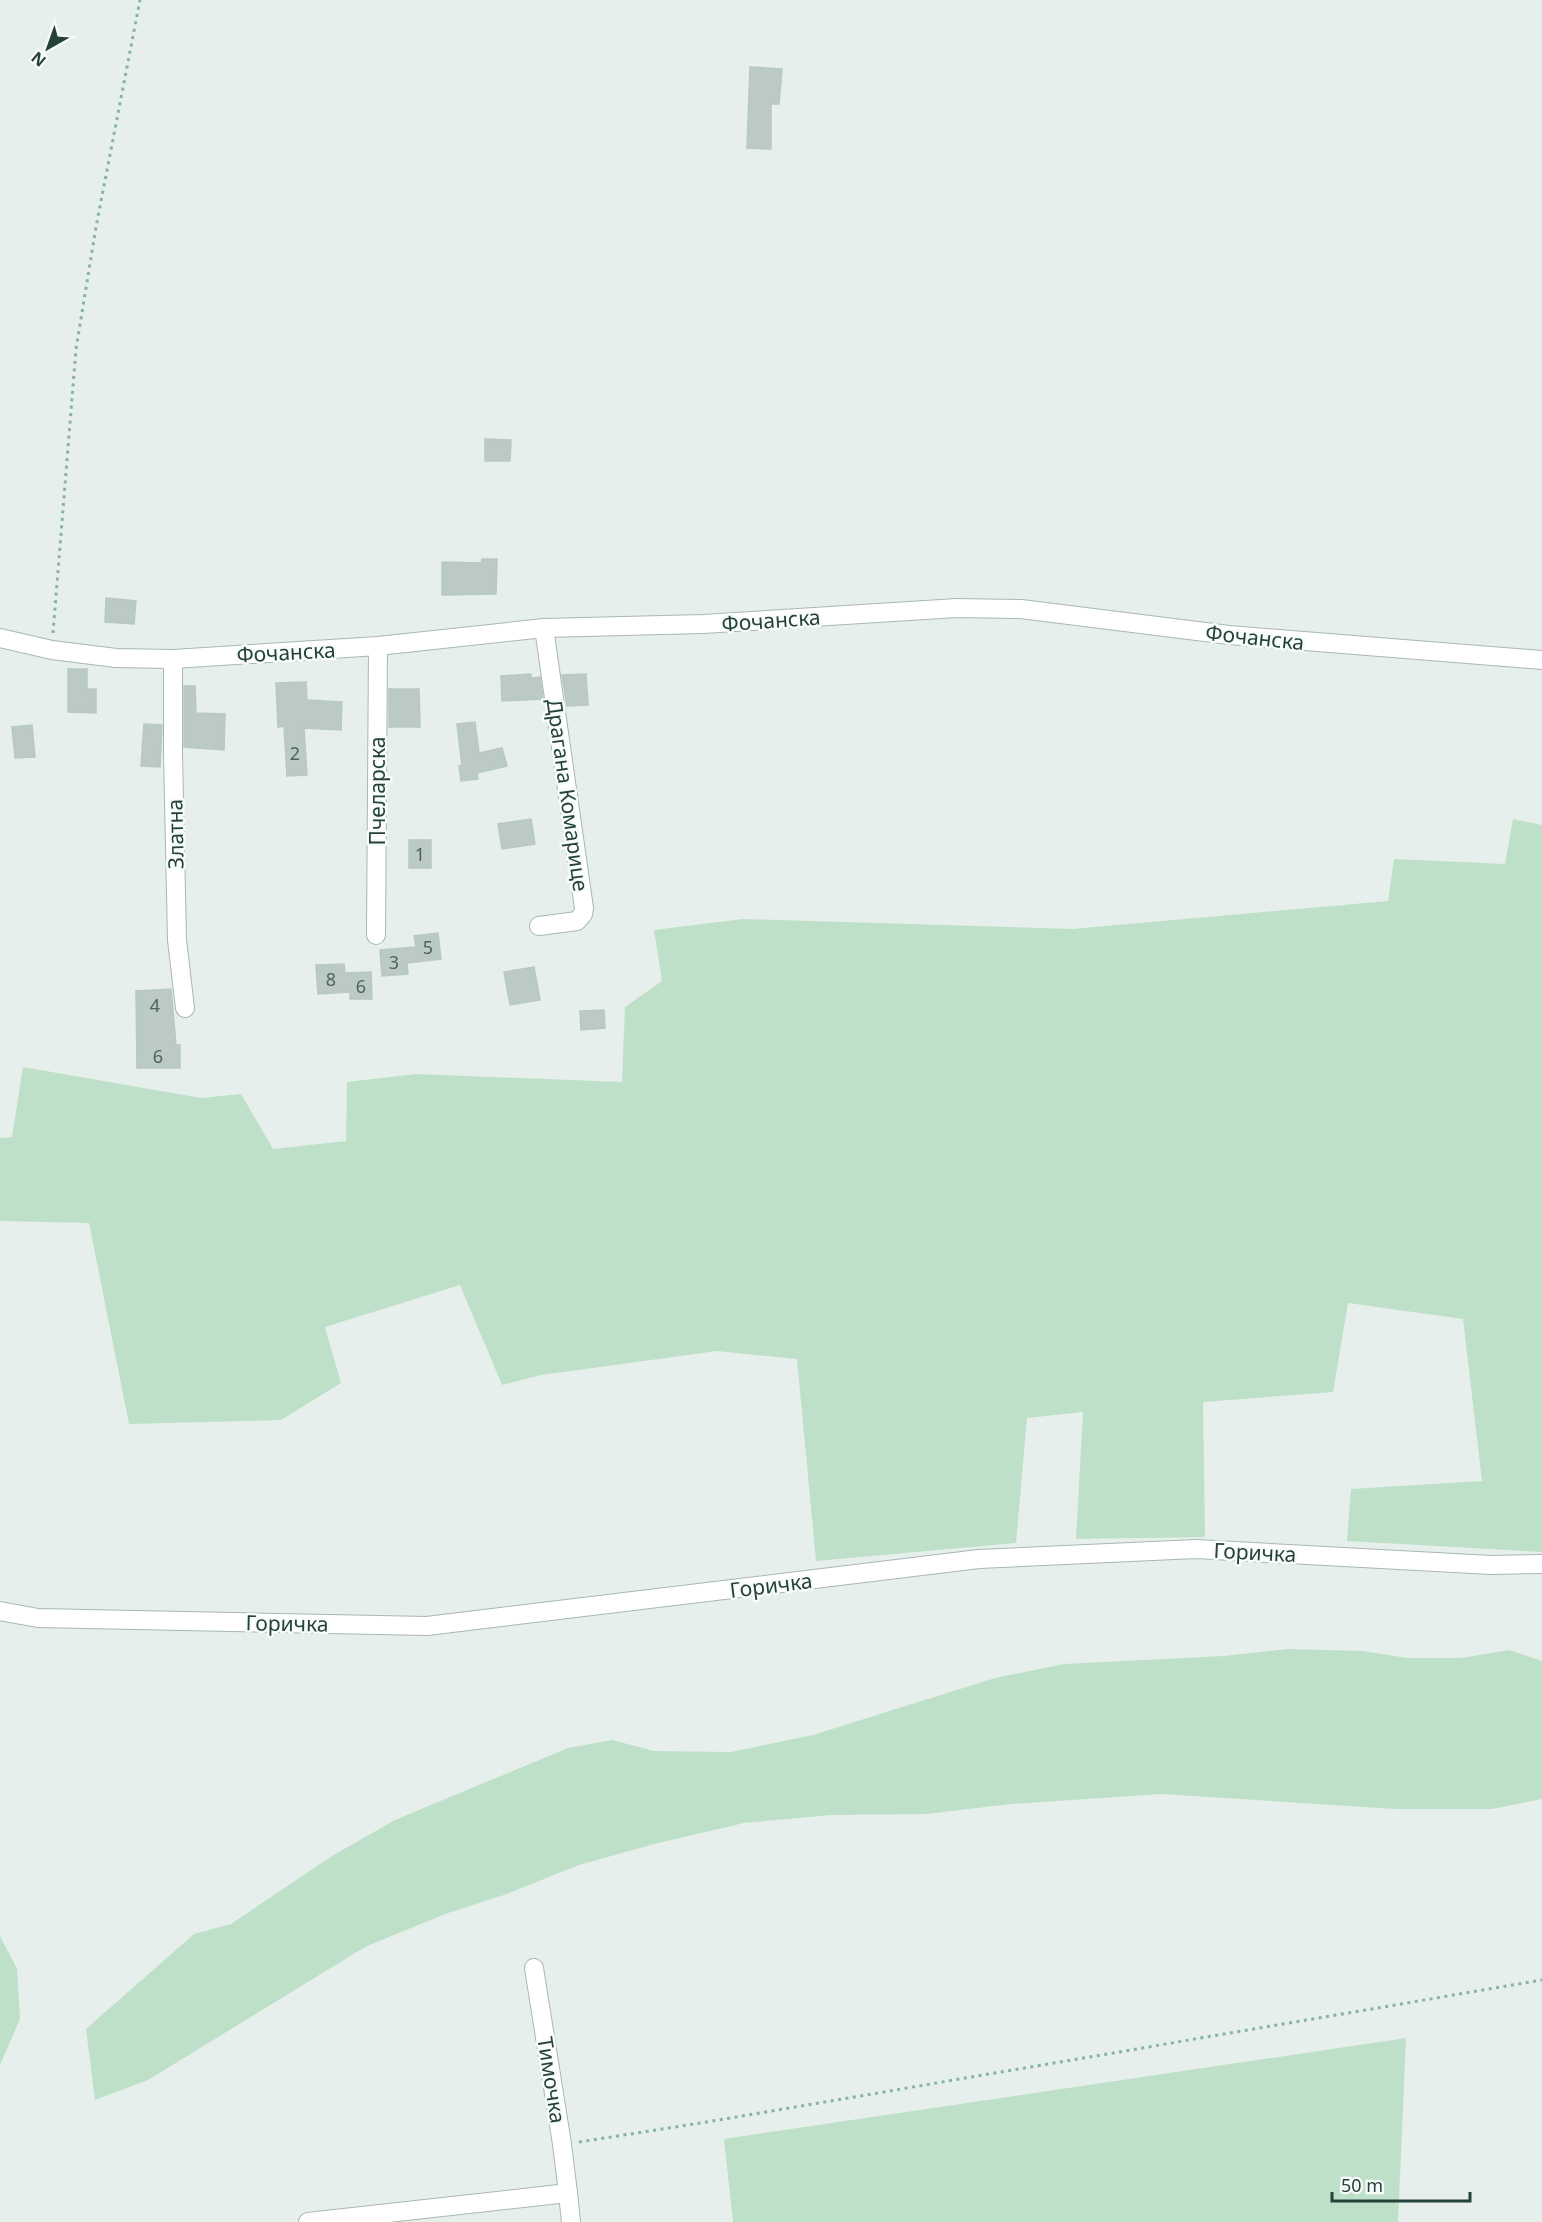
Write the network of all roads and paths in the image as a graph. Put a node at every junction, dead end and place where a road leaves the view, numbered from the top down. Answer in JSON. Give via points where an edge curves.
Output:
{"nodes":[{"id":1,"x":140,"y":0,"type":"edge"},
{"id":2,"x":544,"y":628,"type":"junction"},
{"id":3,"x":0,"y":638,"type":"edge"},
{"id":4,"x":378,"y":646,"type":"junction"},
{"id":5,"x":52,"y":650,"type":"junction"},
{"id":6,"x":173,"y":659,"type":"junction"},
{"id":7,"x":1542,"y":660,"type":"edge"},
{"id":8,"x":539,"y":926,"type":"dead end"},
{"id":9,"x":376,"y":935,"type":"dead end"},
{"id":10,"x":185,"y":1008,"type":"dead end"},
{"id":11,"x":1542,"y":1564,"type":"edge"},
{"id":12,"x":0,"y":1611,"type":"edge"},
{"id":13,"x":534,"y":1968,"type":"dead end"},
{"id":14,"x":1542,"y":1980,"type":"edge"},
{"id":15,"x":562,"y":2144,"type":"junction"},
{"id":16,"x":567,"y":2193,"type":"junction"},
{"id":17,"x":308,"y":2222,"type":"edge"},
{"id":18,"x":571,"y":2222,"type":"edge"}],
"edges":[{"from":1,"to":5,"type":"path","via":[[76,349]]},
{"from":2,"to":4,"type":"street","name":"Фочанска"},
{"from":2,"to":7,"type":"street","name":"Фочанска","via":[[703,624],[957,608],[1021,609],[1229,635]]},
{"from":2,"to":8,"type":"street","name":"Драгана Комарице","via":[[584,908],[577,921]]},
{"from":3,"to":5,"type":"street","name":"Фочанска"},
{"from":4,"to":6,"type":"street","name":"Фочанска"},
{"from":4,"to":9,"type":"street","name":"Пчеларска"},
{"from":5,"to":6,"type":"street","name":"Фочанска","via":[[116,658]]},
{"from":6,"to":10,"type":"street","name":"Златна","via":[[177,940]]},
{"from":11,"to":12,"type":"street","name":"Горичка","via":[[1491,1565],[1196,1548],[1041,1554],[427,1626],[38,1618]]},
{"from":13,"to":15,"type":"street","name":"Тимочка"},
{"from":14,"to":15,"type":"path"},
{"from":15,"to":16,"type":"street","name":"Тимочка"},
{"from":16,"to":17,"type":"street"},
{"from":16,"to":18,"type":"street","name":"Тимочка"}]}
